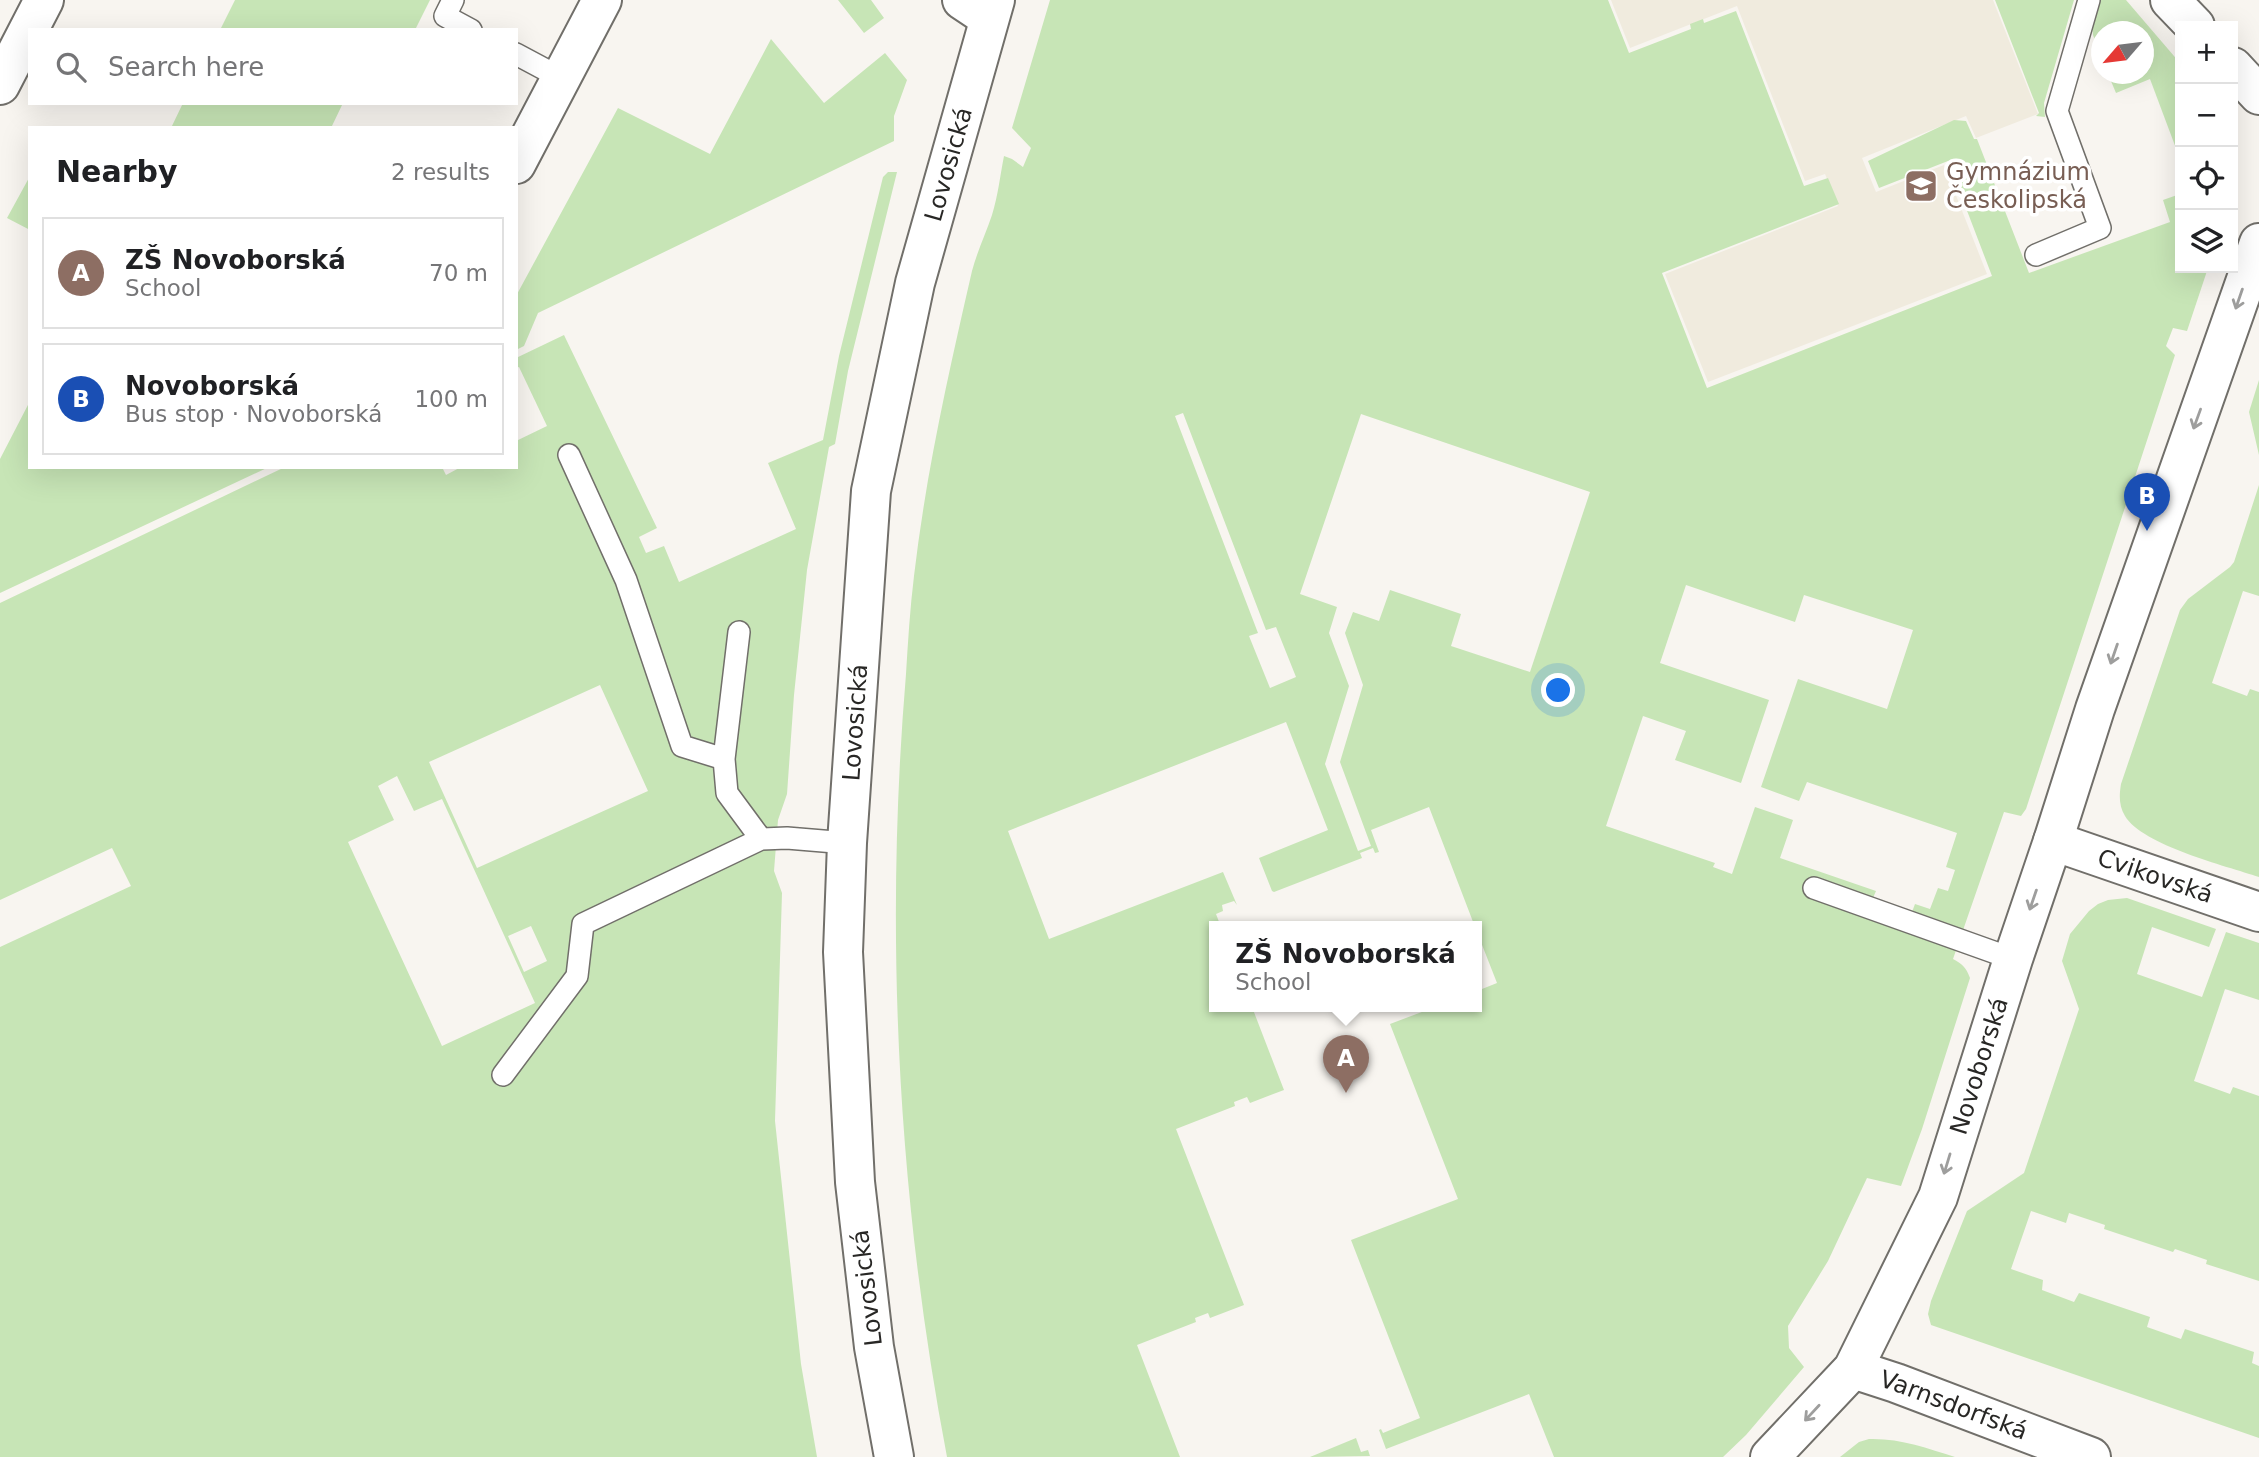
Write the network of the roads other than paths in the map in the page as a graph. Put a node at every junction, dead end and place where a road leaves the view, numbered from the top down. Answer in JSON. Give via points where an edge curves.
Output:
{"nodes":[{"id":1,"x":44,"y":0,"type":"edge"},
{"id":2,"x":453,"y":0,"type":"edge"},
{"id":3,"x":602,"y":0,"type":"edge"},
{"id":4,"x":2089,"y":0,"type":"edge"},
{"id":5,"x":2170,"y":0,"type":"edge"},
{"id":6,"x":982,"y":6,"type":"edge"},
{"id":7,"x":2189,"y":21,"type":"edge"},
{"id":8,"x":30,"y":28,"type":"edge"},
{"id":9,"x":467,"y":28,"type":"edge"},
{"id":10,"x":28,"y":31,"type":"edge"},
{"id":11,"x":518,"y":55,"type":"edge"},
{"id":12,"x":2238,"y":72,"type":"edge"},
{"id":13,"x":561,"y":78,"type":"junction"},
{"id":14,"x":0,"y":85,"type":"edge"},
{"id":15,"x":2259,"y":95,"type":"edge"},
{"id":16,"x":518,"y":160,"type":"edge"},
{"id":17,"x":2259,"y":243,"type":"edge"},
{"id":18,"x":2036,"y":255,"type":"dead end"},
{"id":19,"x":569,"y":455,"type":"dead end"},
{"id":20,"x":739,"y":632,"type":"dead end"},
{"id":21,"x":724,"y":759,"type":"junction"},
{"id":22,"x":761,"y":839,"type":"junction"},
{"id":23,"x":2053,"y":841,"type":"junction"},
{"id":24,"x":847,"y":843,"type":"junction"},
{"id":25,"x":1814,"y":888,"type":"dead end"},
{"id":26,"x":2259,"y":912,"type":"edge"},
{"id":27,"x":2013,"y":959,"type":"junction"},
{"id":28,"x":503,"y":1075,"type":"dead end"},
{"id":29,"x":1853,"y":1369,"type":"junction"},
{"id":30,"x":894,"y":1457,"type":"edge"},
{"id":31,"x":1770,"y":1457,"type":"edge"},
{"id":32,"x":2091,"y":1457,"type":"edge"}],
"edges":[{"from":1,"to":8,"type":"street"},
{"from":2,"to":9,"type":"lane","via":[[445,16]]},
{"from":3,"to":13,"type":"street"},
{"from":4,"to":18,"type":"lane","via":[[2056,111],[2100,228]]},
{"from":5,"to":7,"type":"street"},
{"from":6,"to":24,"type":"street","name":"Lovosická","via":[[915,283],[871,491]]},
{"from":10,"to":14,"type":"street"},
{"from":11,"to":13,"type":"lane"},
{"from":12,"to":15,"type":"street"},
{"from":13,"to":16,"type":"street"},
{"from":17,"to":23,"type":"street","name":"Novoborská","one_way":true},
{"from":19,"to":21,"type":"lane","via":[[626,580],[682,746]]},
{"from":20,"to":21,"type":"lane"},
{"from":21,"to":22,"type":"lane","via":[[727,793]]},
{"from":22,"to":24,"type":"lane"},
{"from":22,"to":28,"type":"lane","via":[[583,924],[577,976]]},
{"from":23,"to":26,"type":"street","name":"Cvikovská"},
{"from":23,"to":27,"type":"street","name":"Novoborská","one_way":true},
{"from":24,"to":30,"type":"street","name":"Lovosická","via":[[843,952],[855,1182],[874,1347]]},
{"from":25,"to":27,"type":"lane"},
{"from":27,"to":29,"type":"street","name":"Novoborská","one_way":true,"via":[[1938,1197]]},
{"from":29,"to":31,"type":"street","name":"Novoborská","one_way":true},
{"from":29,"to":32,"type":"street","name":"Varnsdorfská"}]}
